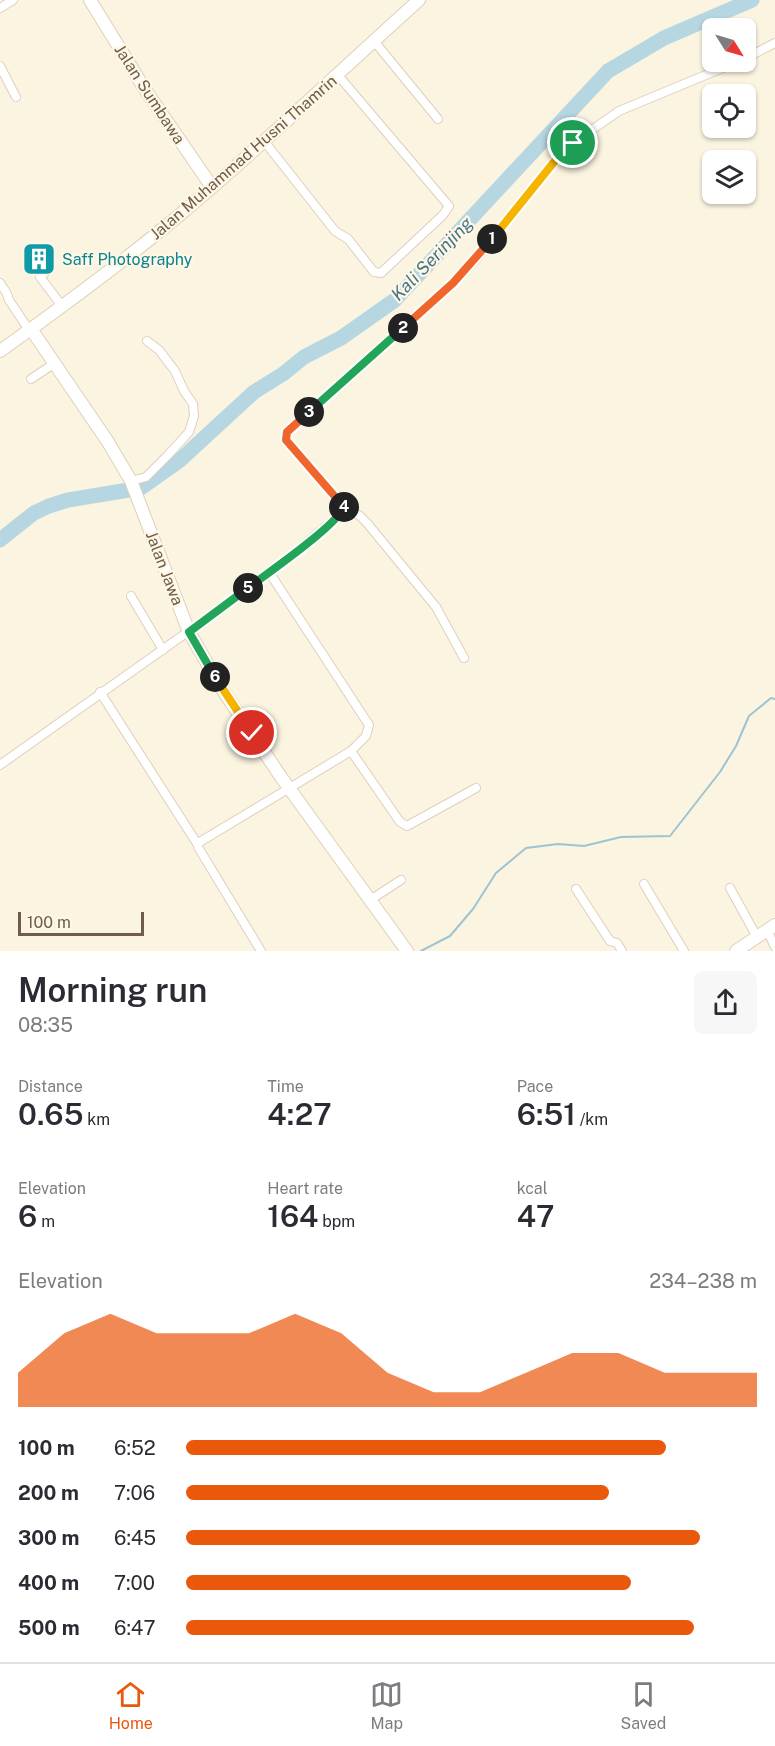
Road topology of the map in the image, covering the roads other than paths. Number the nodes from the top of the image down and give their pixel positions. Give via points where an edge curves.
1 (13, 0) edge
2 (90, 0) edge
3 (419, 0) edge
4 (0, 8) edge
5 (374, 41) junction
6 (775, 43) edge
7 (756, 52) edge
8 (0, 66) edge
9 (713, 72) edge
10 (337, 74) junction
11 (16, 97) dead end
12 (438, 119) dead end
13 (264, 141) junction
14 (212, 187) junction
15 (47, 271) dead end
16 (0, 283) edge
17 (62, 306) junction
18 (30, 329) junction
19 (147, 341) dead end
20 (0, 351) edge
21 (55, 363) junction
22 (31, 379) dead end
23 (132, 483) junction
24 (344, 507) junction
25 (269, 572) junction
26 (131, 596) dead end
27 (189, 632) junction
28 (163, 650) junction
29 (464, 658) dead end
30 (100, 693) junction
31 (351, 751) junction
32 (0, 765) edge
33 (288, 788) junction
34 (476, 788) dead end
35 (198, 845) junction
36 (401, 880) dead end
37 (644, 884) dead end
38 (730, 888) dead end
39 (576, 889) dead end
40 (370, 900) junction
41 (766, 931) edge
42 (775, 947) edge
43 (261, 951) edge
44 (407, 951) edge
45 (622, 951) edge
46 (684, 951) edge
47 (736, 951) edge

1 - 4 street
2 - 14 street, Jalan Sumbawa
3 - 5 street, Jalan Muhammad Husni Thamrin
5 - 10 street, Jalan Muhammad Husni Thamrin
5 - 12 street
6 - 7 street
8 - 11 street
9 - 24 street via 619,111 573,143 453,283 287,432 286,440
10 - 13 street, Jalan Muhammad Husni Thamrin
10 - 13 street via 448,206 396,260 381,273 374,272 348,239 335,231
13 - 14 street, Jalan Muhammad Husni Thamrin
14 - 17 street, Jalan Muhammad Husni Thamrin
15 - 17 street via 40,277
16 - 18 street
17 - 18 street, Jalan Muhammad Husni Thamrin
18 - 20 street, Jalan Muhammad Husni Thamrin
18 - 21 street, Jalan Jawa
19 - 23 street via 176,371 193,404 194,416 189,432 168,455 146,477
21 - 22 street
21 - 23 street, Jalan Jawa
23 - 27 street, Jalan Jawa
24 - 25 street via 325,528
24 - 29 street via 367,523 436,607
25 - 27 street
25 - 31 street via 367,721 366,736
26 - 28 street
27 - 28 street
27 - 33 street, Jalan Jawa
28 - 30 street
30 - 32 street
30 - 35 street
31 - 33 street
31 - 34 street via 400,822 407,825
33 - 35 street
33 - 40 street, Jalan Jawa
35 - 43 street
36 - 40 street
37 - 46 street
38 - 41 street
39 - 45 street via 610,941
40 - 44 street, Jalan Jawa
41 - 42 street
41 - 47 street

